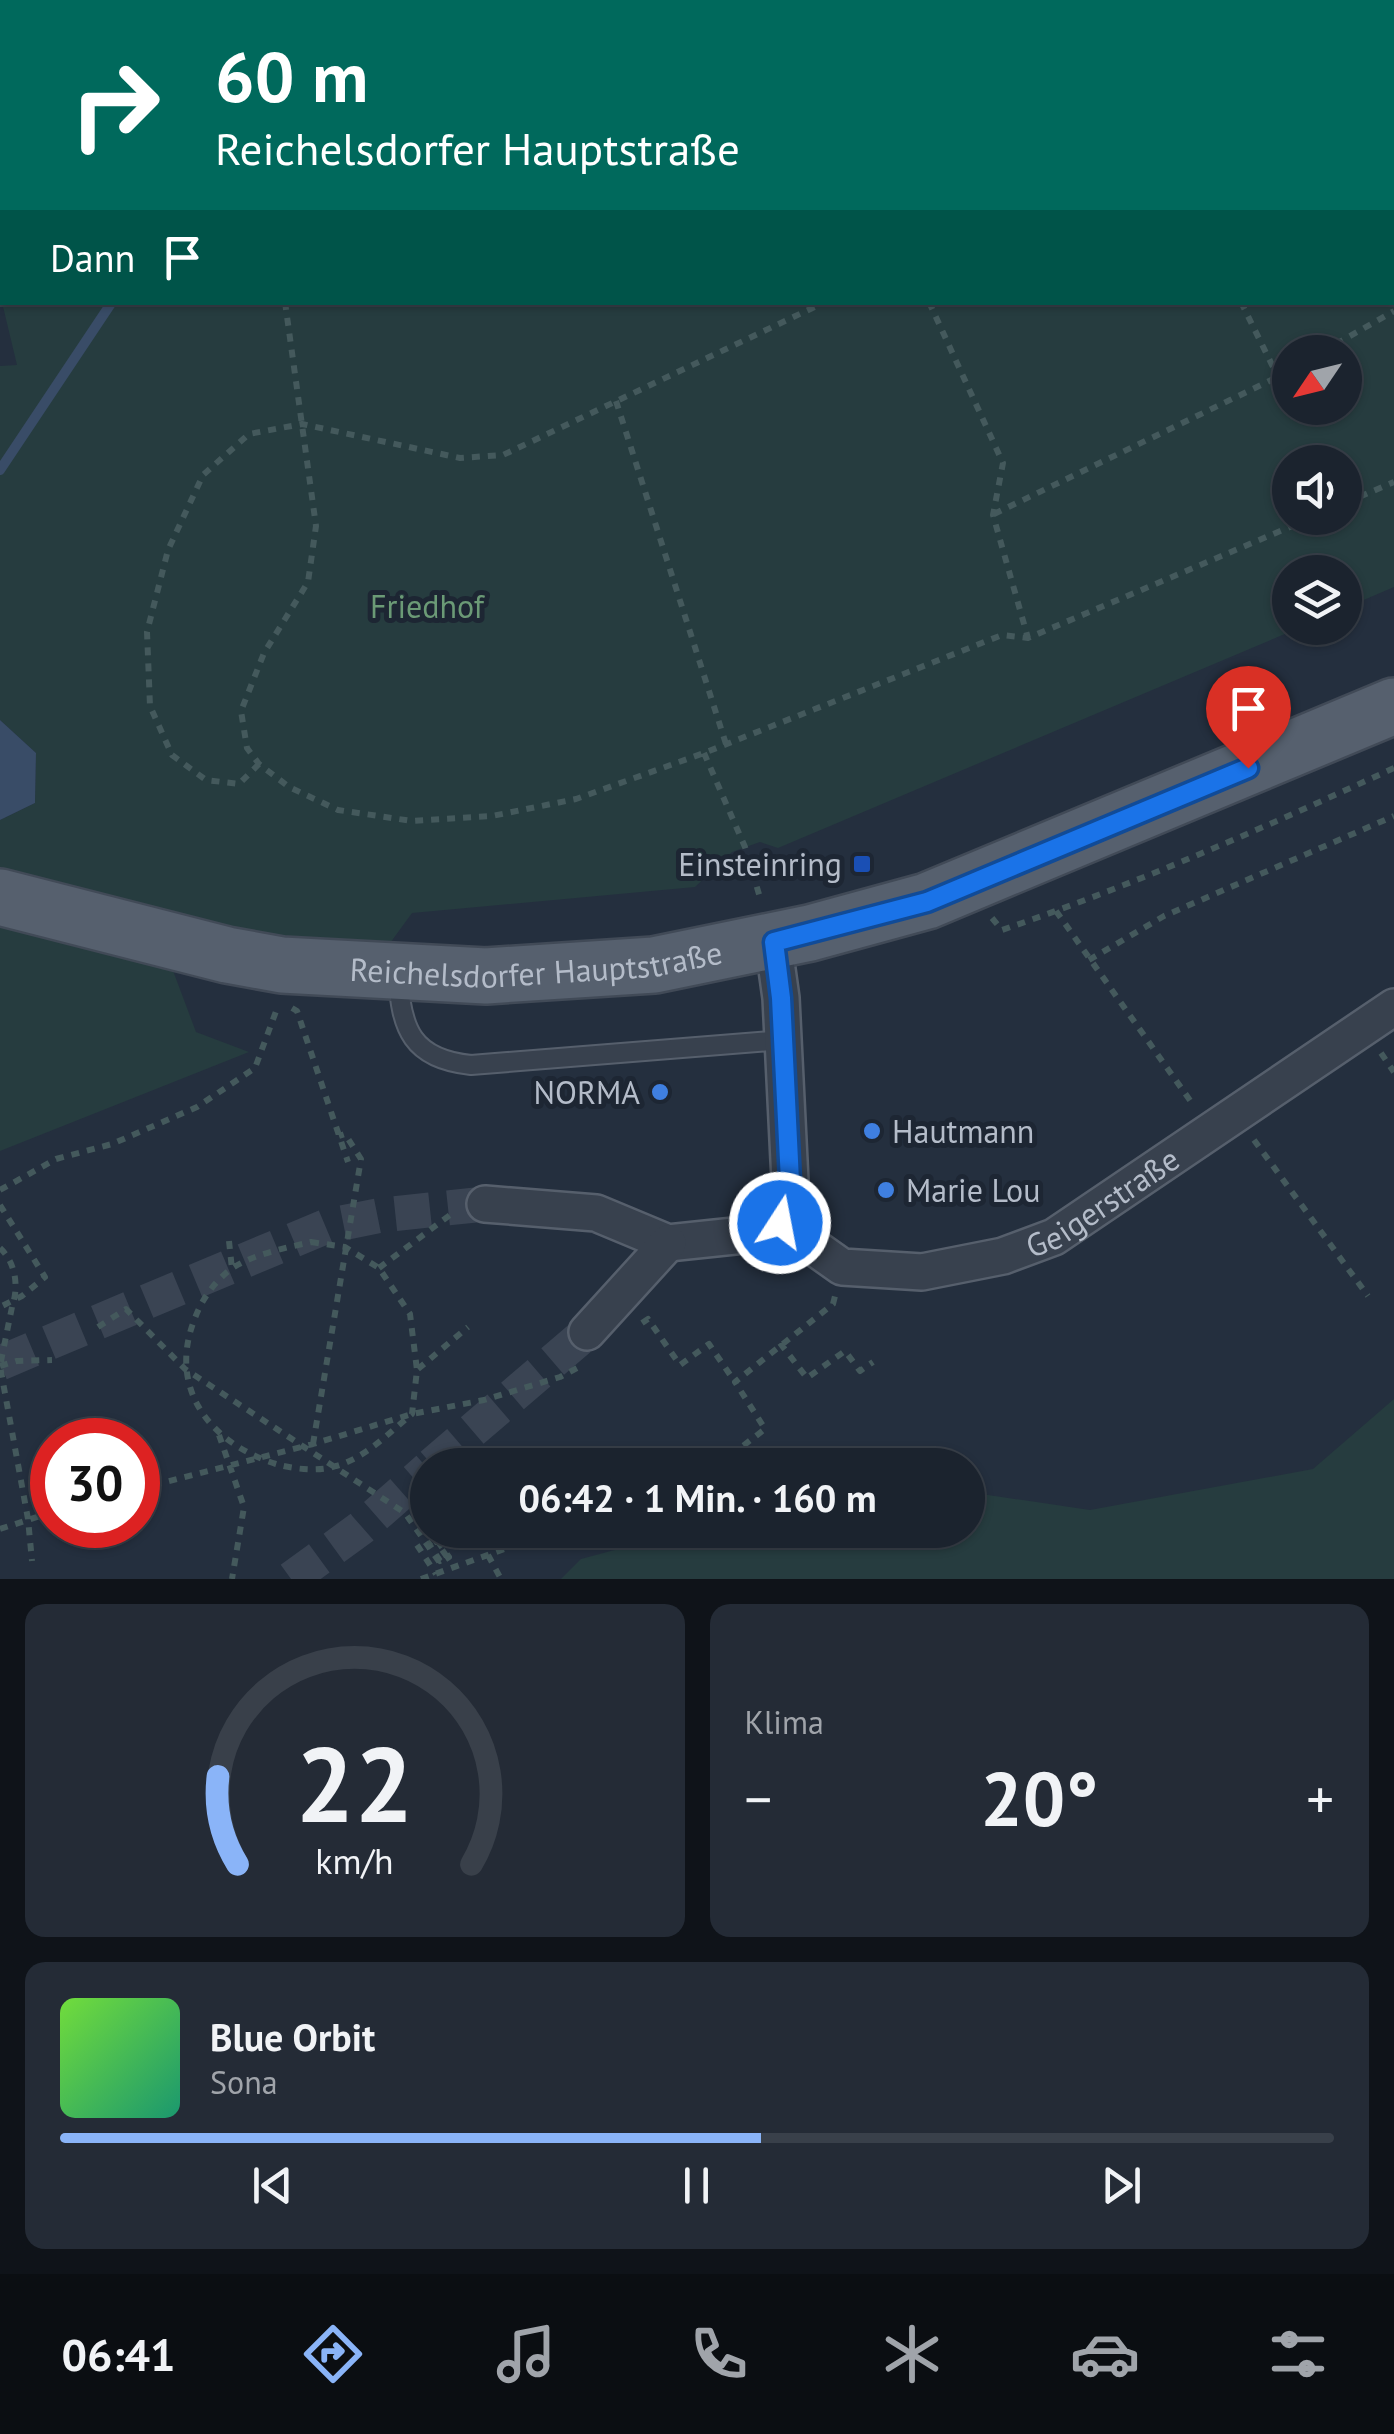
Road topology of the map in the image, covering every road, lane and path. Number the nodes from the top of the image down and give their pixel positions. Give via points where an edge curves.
1 (285, 305) edge
2 (819, 305) edge
3 (929, 305) edge
4 (1242, 305) edge
5 (1394, 310) edge
6 (1351, 335) edge
7 (1272, 366) edge
8 (1272, 381) edge
9 (616, 401) junction
10 (302, 424) junction
11 (1394, 482) edge
12 (1362, 496) edge
13 (993, 515) junction
14 (1272, 535) edge
15 (1028, 638) junction
16 (1394, 706) edge
17 (726, 744) junction
18 (704, 753) junction
19 (259, 764) junction
20 (1394, 768) edge
21 (1394, 816) edge
22 (964, 888) junction
23 (0, 897) edge
24 (1056, 911) junction
25 (774, 942) junction
26 (1090, 960) junction
27 (398, 973) junction
28 (1394, 1007) edge
29 (783, 1040) junction
30 (1224, 1123) junction
31 (339, 1136) junction
32 (348, 1162) dead end
33 (0, 1190) edge
34 (475, 1204) joint
35 (0, 1205) edge
36 (780, 1223) junction
37 (229, 1241) dead end
38 (668, 1243) junction
39 (345, 1247) junction
40 (0, 1248) edge
41 (842, 1267) junction
42 (232, 1268) junction
43 (379, 1268) junction
44 (1368, 1296) dead end
45 (0, 1308) edge
46 (98, 1327) dead end
47 (468, 1327) dead end
48 (637, 1327) dead end
49 (780, 1343) junction
50 (584, 1349) joint
51 (52, 1360) dead end
52 (873, 1362) dead end
53 (0, 1366) edge
54 (185, 1370) junction
55 (417, 1370) junction
56 (735, 1382) junction
57 (412, 1414) junction
58 (218, 1433) junction
59 (309, 1445) junction
60 (740, 1448) edge
61 (256, 1458) junction
62 (230, 1464) junction
63 (336, 1467) junction
64 (160, 1483) edge
65 (28, 1519) junction
66 (410, 1520) edge
67 (0, 1528) edge
68 (419, 1548) edge
69 (430, 1548) edge
70 (442, 1548) edge
71 (509, 1548) edge
72 (488, 1556) junction
73 (32, 1561) dead end
74 (436, 1574) junction
75 (232, 1579) edge
76 (421, 1579) edge
77 (501, 1579) edge

1 - 10 path
2 - 9 path
3 - 13 path via 1003,463
4 - 7 path
5 - 6 path
8 - 13 path
9 - 10 path via 504,455 460,458
9 - 17 path
10 - 19 path via 316,526 308,582 264,653 241,712 247,748
10 - 19 path via 249,434 204,475 168,550 147,632 150,706 172,755 206,780 239,784
11 - 12 path
13 - 15 path
14 - 15 path
15 - 17 path via 1002,635
16 - 22 main road, Reichelsdorfer Hauptstraße
17 - 18 path
18 - 19 path via 576,799 492,816 412,821 338,810
18 - 25 path via 745,847
20 - 24 path
21 - 26 path via 1164,916
22 - 24 path via 1002,930
22 - 25 main road, Reichelsdorfer Hauptstraße
23 - 27 main road, Reichelsdorfer Hauptstraße via 226,956
24 - 26 path
25 - 27 main road, Reichelsdorfer Hauptstraße via 616,969
25 - 29 street
26 - 30 path
27 - 29 lane via 400,1014 413,1039 452,1063
28 - 30 street, Geigerstraße
29 - 36 street via 790,1181
30 - 41 street, Geigerstraße via 1054,1237 1003,1256 922,1272
30 - 44 path
31 - 32 path
31 - 33 path via 297,1012 279,1000 255,1068 241,1078 197,1107 112,1144 56,1158
31 - 39 path via 345,1134 360,1159
34 - 38 street via 596,1213
34 - 43 path
35 - 45 path via 46,1277
36 - 38 street
36 - 41 street
37 - 42 path
38 - 50 street
39 - 42 path via 311,1242
39 - 43 path
39 - 59 path
40 - 53 path, bridge via 16,1291
41 - 49 path via 833,1304
42 - 54 path via 202,1300 188,1334
43 - 55 path via 410,1314
46 - 54 path via 126,1309
47 - 55 path
48 - 56 path via 648,1319 680,1365 709,1344
49 - 52 path via 807,1378 845,1351 860,1371
49 - 56 path
50 - 57 path via 560,1377
51 - 53 path
53 - 65 path
54 - 58 path via 190,1393
54 - 59 path
55 - 57 path
56 - 60 path via 765,1429
57 - 59 path
57 - 63 path
58 - 61 path
58 - 62 path
59 - 61 path
59 - 63 path
61 - 62 path
61 - 63 path via 292,1469
62 - 64 path
62 - 75 path via 244,1507
63 - 66 path
65 - 67 path
65 - 73 path
68 - 74 path
69 - 70 path via 440,1563 449,1557
71 - 72 path
72 - 74 path
72 - 77 path
74 - 76 path

